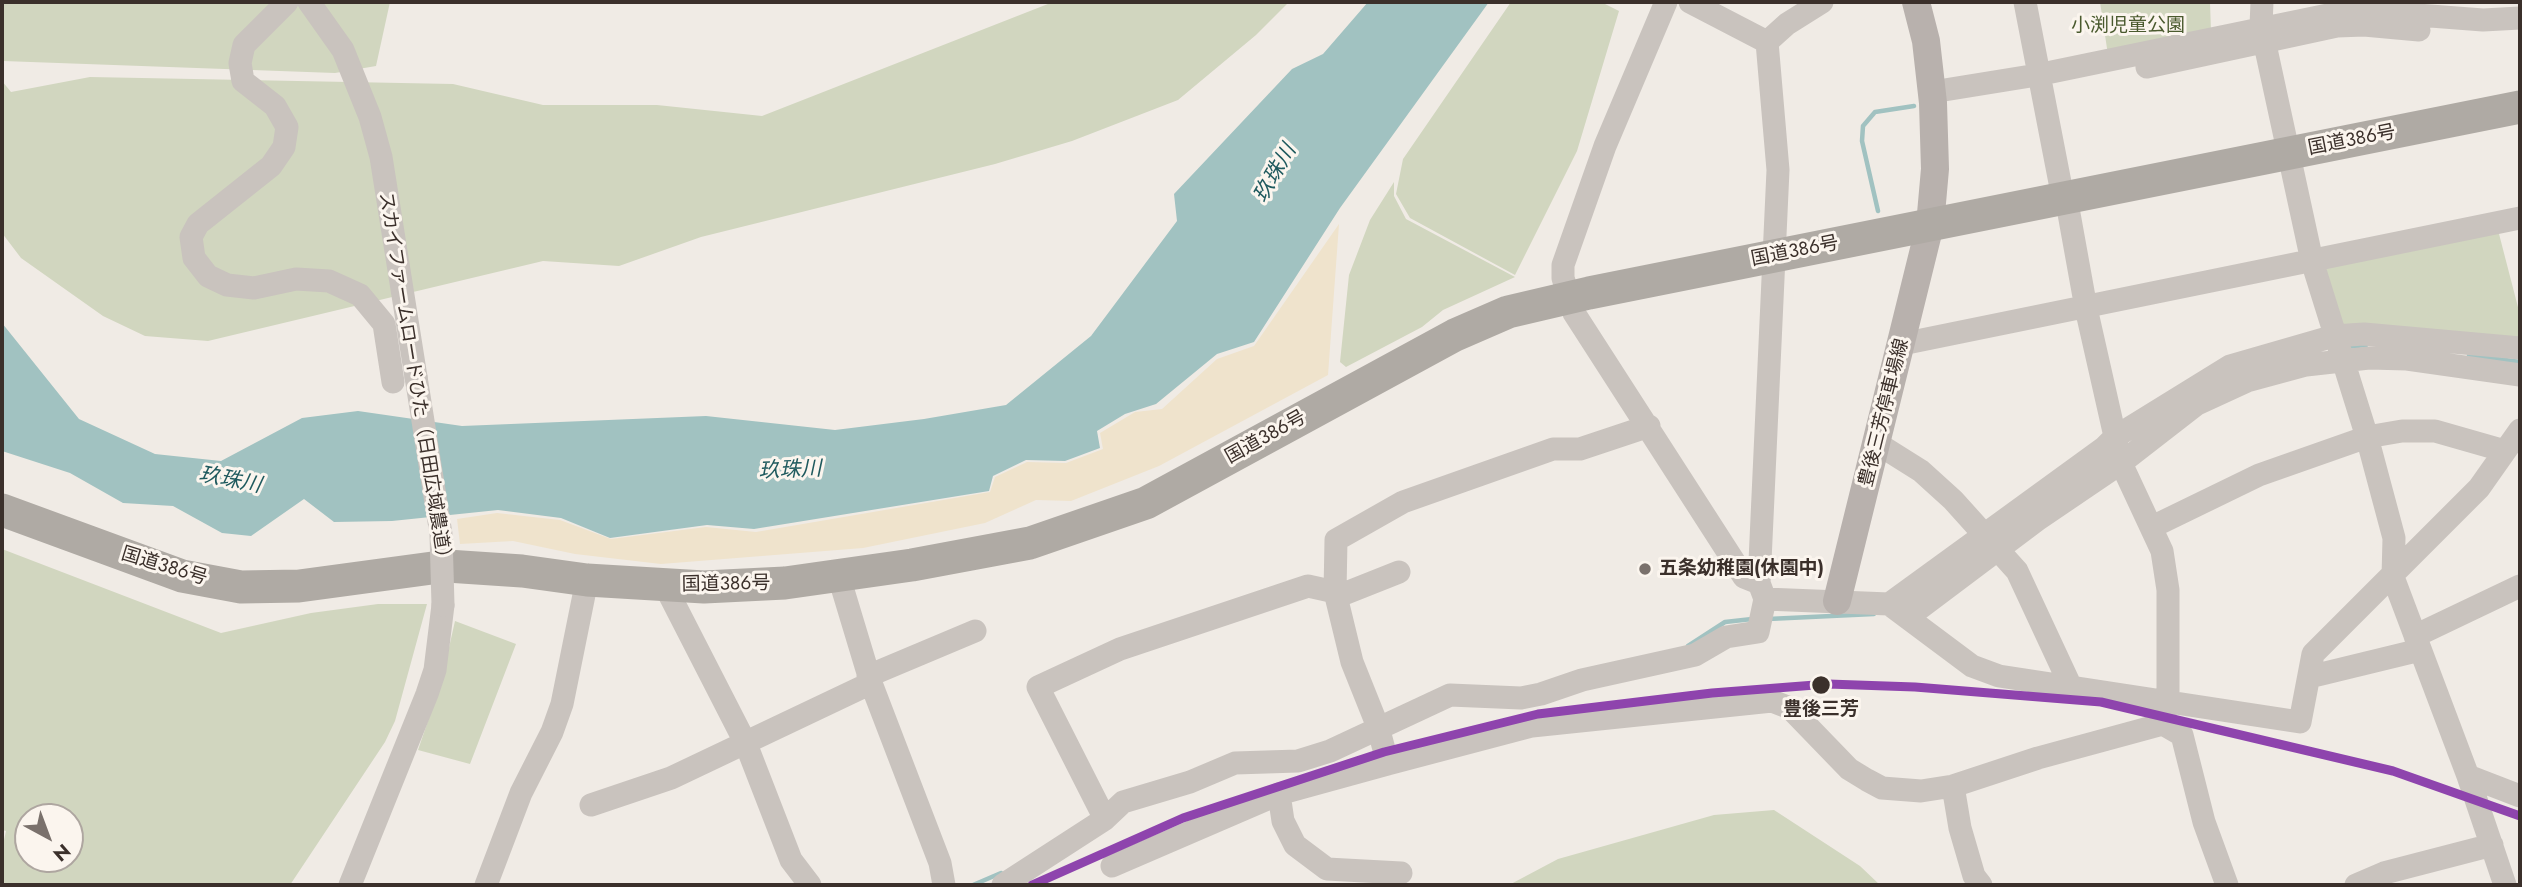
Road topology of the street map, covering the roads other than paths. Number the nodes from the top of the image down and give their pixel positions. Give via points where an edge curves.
1 (287, 2) edge
2 (309, 2) edge
3 (1666, 2) edge
4 (1690, 2) edge
5 (1822, 2) edge
6 (1916, 2) edge
7 (2025, 2) edge
8 (2262, 2) edge
9 (2448, 17) edge
10 (2520, 18) edge
11 (2520, 32) edge
12 (2263, 35) junction
13 (1767, 42) junction
14 (2039, 82) junction
15 (1933, 101) junction
16 (2520, 107) edge
17 (2288, 154) junction
18 (2064, 198) junction
19 (2520, 218) edge
20 (1930, 225) junction
21 (1774, 255) junction
22 (2312, 261) junction
23 (1568, 297) junction
24 (2086, 308) junction
25 (2334, 336) junction
26 (1902, 344) junction
27 (2520, 348) edge
28 (2342, 360) junction
29 (2520, 375) edge
30 (405, 379) junction
31 (1649, 426) junction
32 (2520, 430) edge
33 (2115, 437) junction
34 (2367, 437) junction
35 (1878, 444) junction
36 (2505, 451) junction
37 (2121, 463) junction
38 (2, 510) edge
39 (2152, 527) junction
40 (1991, 544) junction
41 (1399, 572) dead end
42 (839, 577) junction
43 (2393, 577) junction
44 (587, 580) junction
45 (665, 586) junction
46 (2520, 586) edge
47 (1762, 591) junction
48 (1335, 594) junction
49 (1838, 601) junction
50 (1898, 611) junction
51 (975, 631) dead end
52 (2418, 643) junction
53 (2309, 677) junction
54 (870, 679) junction
55 (2071, 687) junction
56 (2165, 713) junction
57 (1376, 721) junction
58 (746, 744) junction
59 (1388, 764) junction
60 (2468, 776) junction
61 (1953, 786) junction
62 (1279, 794) junction
63 (2520, 796) edge
64 (592, 804) dead end
65 (1102, 812) junction
66 (2492, 845) junction
67 (1112, 866) dead end
68 (1401, 873) dead end
69 (350, 885) edge
70 (486, 885) edge
71 (810, 885) edge
72 (944, 885) edge
73 (1003, 885) edge
74 (1981, 885) edge
75 (2227, 885) edge
76 (2356, 885) edge
77 (2505, 885) edge

1 - 30 street via 244,46 240,63 243,81 275,106 287,127 285,147 271,166 198,224 191,237 194,258 208,276 227,285 254,288 296,279 319,280 360,295 384,324
2 - 30 street, スカイファームロードひた（日田広域農道） via 343,50 381,156
3 - 23 street via 1605,146 1563,265
4 - 13 street
5 - 13 street
6 - 15 main road, 豊後三芳停車場線
7 - 14 street
8 - 12 street
9 - 10 street
9 - 11 street
9 - 12 street via 2352,10
12 - 14 street
12 - 17 street
13 - 21 street via 1778,170
14 - 15 street
14 - 18 street
15 - 20 main road, 豊後三芳停車場線 via 1936,169
16 - 17 highway, 国道386号
17 - 18 highway, 国道386号
17 - 22 street
18 - 20 highway, 国道386号
18 - 24 street
19 - 22 street
20 - 21 highway, 国道386号
20 - 26 main road, 豊後三芳停車場線
21 - 23 highway, 国道386号
21 - 47 street
22 - 24 street
22 - 25 street
23 - 31 street
23 - 42 highway, 国道386号 via 1508,313 1455,335 1185,483 1106,519 1030,543
24 - 26 street
24 - 33 street
25 - 27 street via 2364,334
25 - 28 street
25 - 33 street via 2230,366
26 - 35 main road, 豊後三芳停車場線
28 - 29 street via 2407,359
28 - 34 street
28 - 37 street via 2247,381 2197,404
30 - 69 street, スカイファームロードひた（日田広域農道）, bridge via 441,534 443,605 428,694
31 - 47 street via 1744,577
31 - 48 street via 1580,449 1553,449 1403,502 1336,540
32 - 36 street
33 - 37 street
33 - 40 street
34 - 36 street via 2435,432
34 - 39 street via 2259,475
34 - 43 street via 2394,538
35 - 40 street via 1921,471 1954,500
35 - 49 main road, 豊後三芳停車場線
36 - 43 street via 2479,488
37 - 39 street
37 - 40 street via 2037,520
38 - 44 highway, 国道386号 via 182,576 241,587 320,584 447,566
39 - 56 street via 2162,551 2168,590
40 - 50 street
40 - 55 street via 2017,571
41 - 48 street
42 - 45 highway, 国道386号 via 735,586
42 - 54 street
43 - 52 street
43 - 53 street via 2313,654
44 - 45 highway, 国道386号
44 - 70 street via 562,704
45 - 58 street
46 - 52 street
47 - 49 street
47 - 57 street via 1758,632 1726,638 1695,655 1521,698 1450,695
48 - 57 street via 1352,662
48 - 65 street via 1308,586 1120,649 1038,687
49 - 50 street
50 - 55 street via 1972,667
51 - 54 street
52 - 53 street
52 - 60 street
53 - 56 street via 2300,722
54 - 58 street
54 - 72 street via 940,863
55 - 56 street
56 - 61 street
56 - 75 street via 2182,735 2204,822
57 - 59 street
57 - 65 street via 1330,751 1298,761 1235,763
58 - 64 street via 670,778
58 - 71 street via 791,860
59 - 61 street via 1532,726 1772,701 1790,708 1849,769 1882,788 1921,791
59 - 62 street
60 - 63 street
60 - 66 street
61 - 74 street via 1962,836
62 - 67 street
62 - 68 street via 1283,821 1296,845 1326,869
65 - 73 street
66 - 76 street via 2384,873
66 - 77 street

